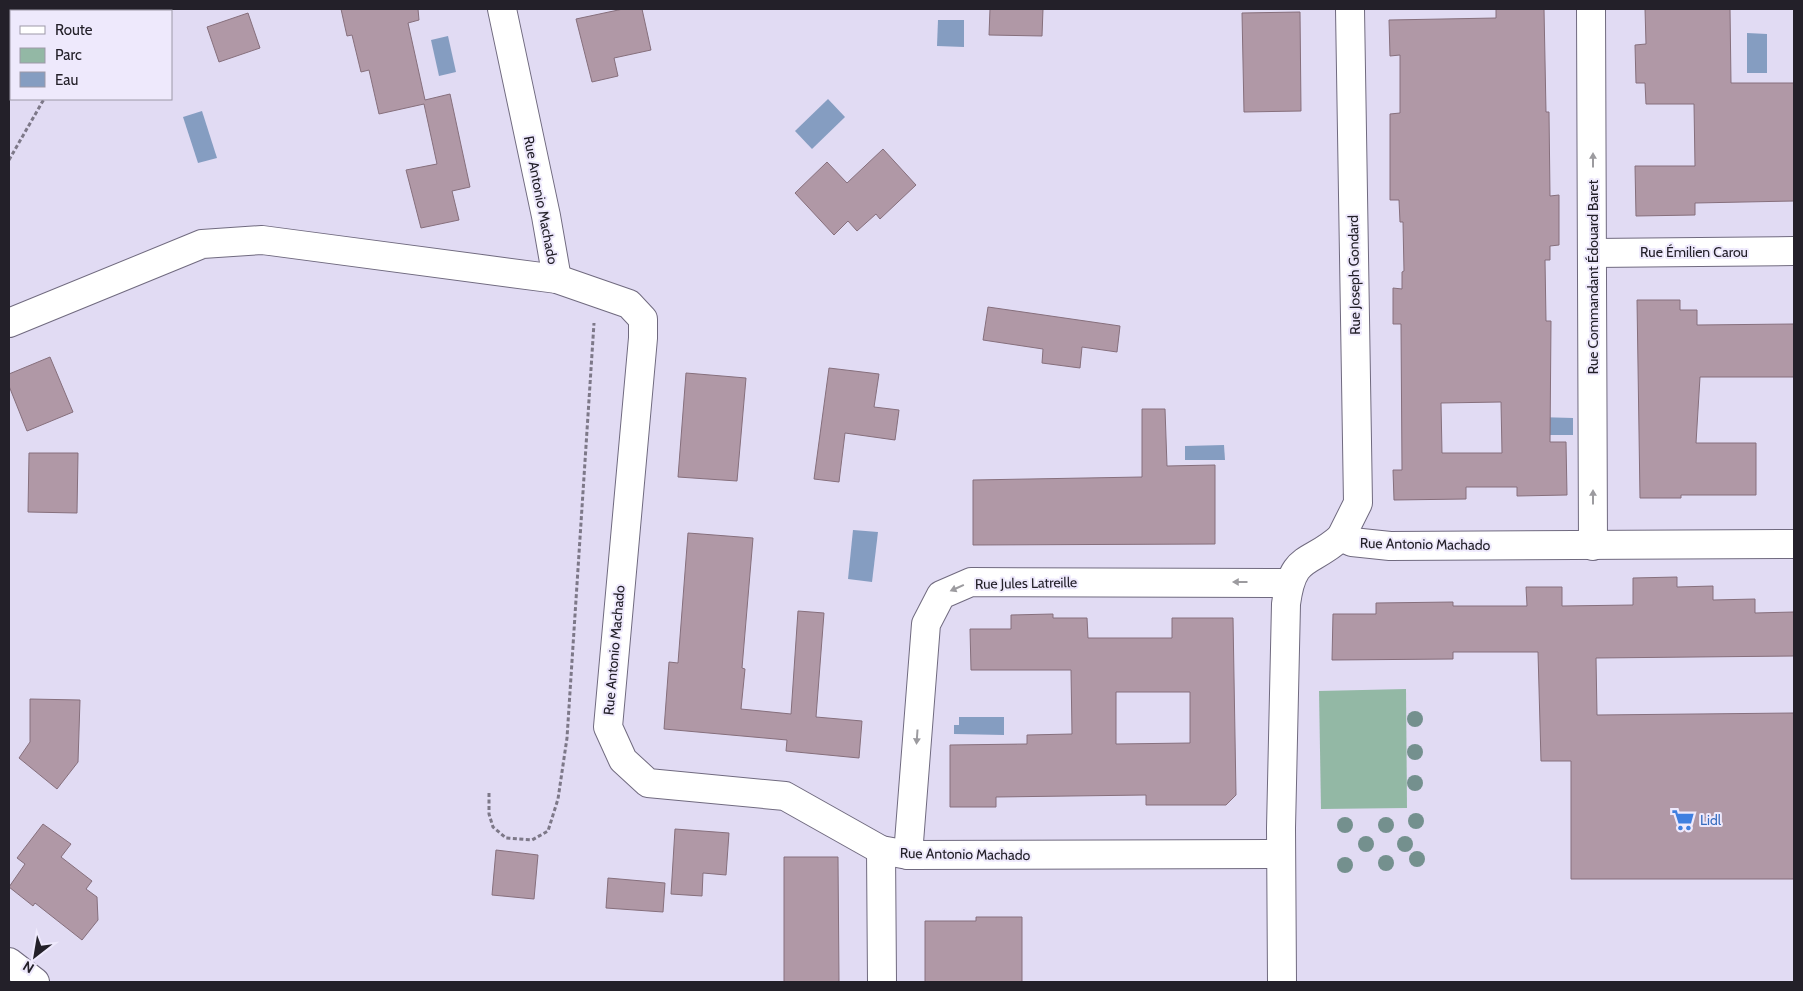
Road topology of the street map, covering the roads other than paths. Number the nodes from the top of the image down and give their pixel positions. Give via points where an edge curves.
1 (502, 9) edge
2 (1350, 9) edge
3 (1592, 9) edge
4 (1794, 251) edge
5 (1593, 253) junction
6 (557, 279) junction
7 (9, 323) edge
8 (1341, 537) junction
9 (1794, 544) edge
10 (1593, 546) junction
11 (1289, 583) junction
12 (881, 850) junction
13 (1281, 854) junction
14 (908, 856) junction
15 (9, 962) edge
16 (35, 982) edge
17 (882, 982) edge
18 (1282, 982) edge

1 - 6 street, Rue Antonio Machado
2 - 8 street, Rue Joseph Gondard via 1358,503
5 -> 3 street, Rue Commandant Édouard Baret
4 - 5 street, Rue Émilien Carou
10 -> 5 street, Rue Commandant Édouard Baret
6 - 7 street via 262,240 202,244
6 - 12 street, Rue Antonio Machado via 630,304 642,319 643,338 608,727 622,760 648,783 785,796
8 - 10 street, Rue Antonio Machado via 1352,542 1390,546
8 - 11 street, Rue Antonio Machado via 1302,561
9 - 10 street, Rue Antonio Machado
11 - 13 street, Rue Antonio Machado
11 -> 14 street, Rue Jules Latreille via 972,582 941,595 926,624
12 - 14 street, Rue Antonio Machado
12 - 17 street
13 - 14 street, Rue Antonio Machado
13 - 18 street, Rue Antonio Machado
15 - 16 street

